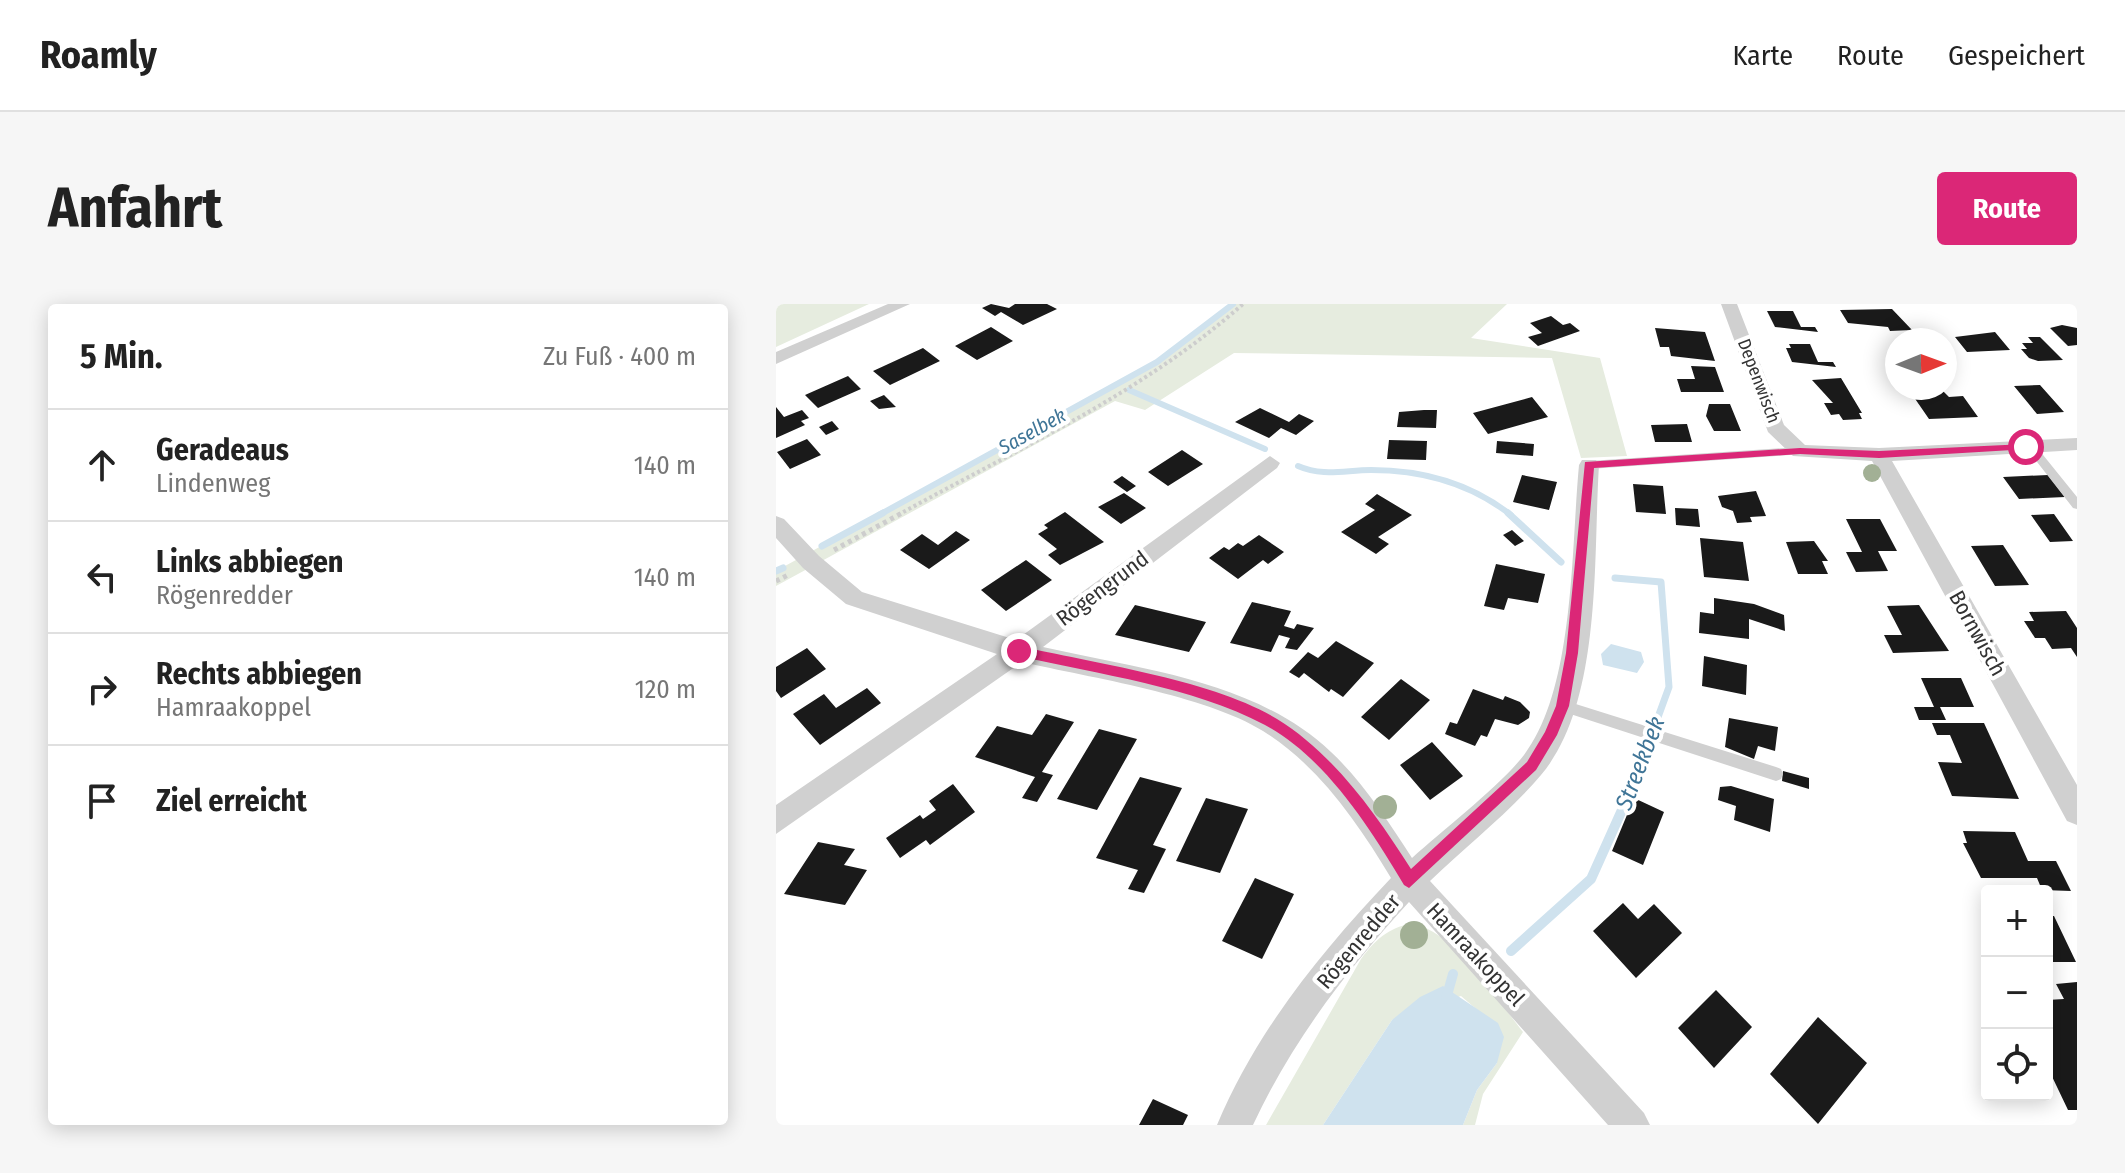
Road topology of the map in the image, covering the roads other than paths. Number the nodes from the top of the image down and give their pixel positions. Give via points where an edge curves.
1 (902, 304) edge
2 (1729, 304) edge
3 (776, 359) edge
4 (2077, 444) edge
5 (2031, 447) junction
6 (1800, 451) junction
7 (1879, 455) junction
8 (1270, 463) dead end
9 (1589, 465) joint
10 (2077, 505) edge
11 (776, 524) edge
12 (1019, 651) junction
13 (1563, 706) junction
14 (1776, 774) dead end
15 (2077, 812) edge
16 (776, 821) edge
17 (1409, 880) junction
18 (1235, 1125) edge
19 (1632, 1125) edge

1 - 3 street
2 - 6 street, Depenwisch via 1775,428
4 - 5 street
5 - 7 street
5 - 10 lane
6 - 7 street
6 - 9 lane
7 - 15 street, Bornwisch
8 - 12 street, Rögengrund
9 - 13 street, Rögenredder
11 - 12 street, Hamraakoppel via 854,598
12 - 16 street, Rögengrund
12 - 17 street, Hamraakoppel via 1217,698 1272,723 1321,760
13 - 14 lane
13 - 17 street, Rögenredder via 1532,766
17 - 18 street, Rögenredder via 1341,954 1267,1058
17 - 19 street, Hamraakoppel

